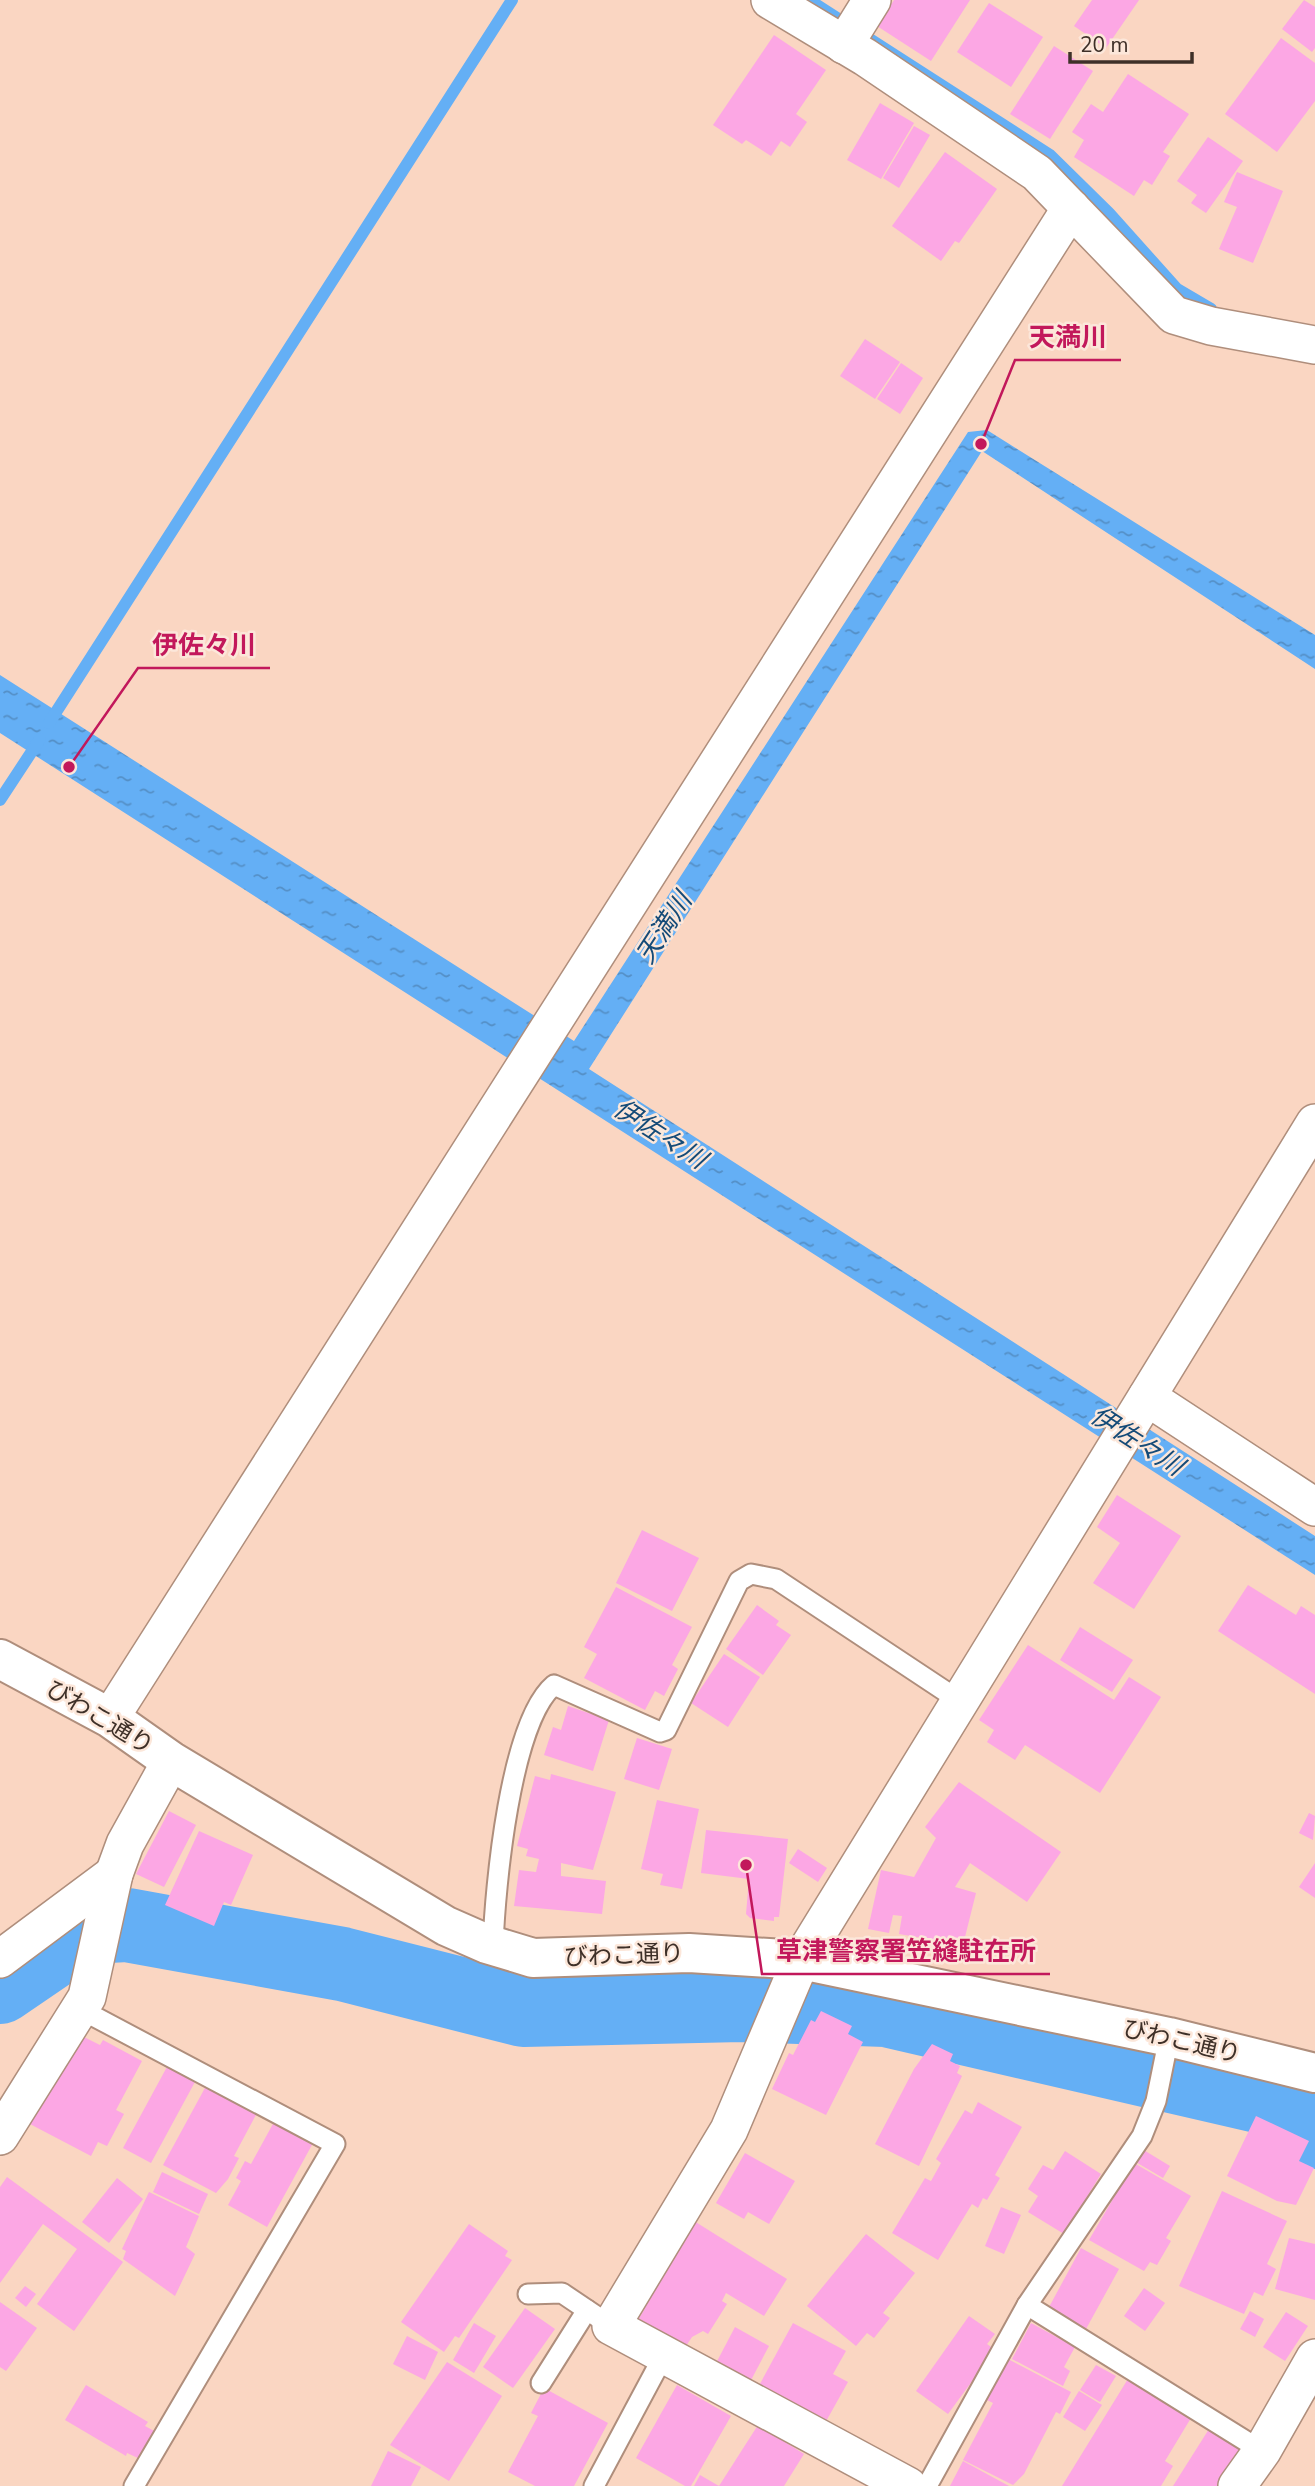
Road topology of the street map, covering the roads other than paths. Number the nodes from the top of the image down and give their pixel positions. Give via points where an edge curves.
1 (770, 0) edge
2 (872, 0) edge
3 (844, 45) junction
4 (1072, 208) junction
5 (1315, 345) edge
6 (1315, 1123) edge
7 (1145, 1400) junction
8 (1315, 1507) edge
9 (0, 1659) edge
10 (960, 1701) junction
11 (110, 1718) junction
12 (171, 1761) junction
13 (114, 1874) junction
14 (493, 1946) junction
15 (0, 1959) edge
16 (801, 1960) junction
17 (80, 2009) junction
18 (1169, 2037) junction
19 (1315, 2073) edge
20 (0, 2136) edge
21 (528, 2294) dead end
22 (1027, 2305) junction
23 (599, 2318) junction
24 (664, 2355) junction
25 (1315, 2358) edge
26 (541, 2383) dead end
27 (1262, 2451) junction
28 (134, 2486) edge
29 (594, 2486) edge
30 (908, 2486) edge
31 (927, 2486) edge
32 (1237, 2486) edge

1 - 3 street
2 - 3 street
3 - 4 street via 1037,173
4 - 5 street via 1174,315
4 - 11 street
6 - 7 street
7 - 8 street
7 - 10 street
9 - 11 street, びわこ通り
10 - 14 lane via 776,1579 751,1574 739,1581 666,1730 660,1732 554,1685 542,1695 529,1723 505,1817
10 - 16 street
11 - 12 street, びわこ通り
12 - 13 street via 125,1844
12 - 14 street, びわこ通り via 446,1926
13 - 15 street
13 - 17 street via 87,1997
14 - 16 street, びわこ通り via 533,1958 689,1953
16 - 18 street, びわこ通り
16 - 23 street via 729,2130
17 - 20 street
17 - 28 lane via 335,2144
18 - 19 street, びわこ通り
18 - 22 lane via 1156,2101 1142,2136
21 - 23 lane via 562,2293
22 - 27 lane
22 - 31 lane
23 - 24 street
23 - 26 lane
24 - 29 lane
24 - 30 street
25 - 27 street
27 - 32 street

